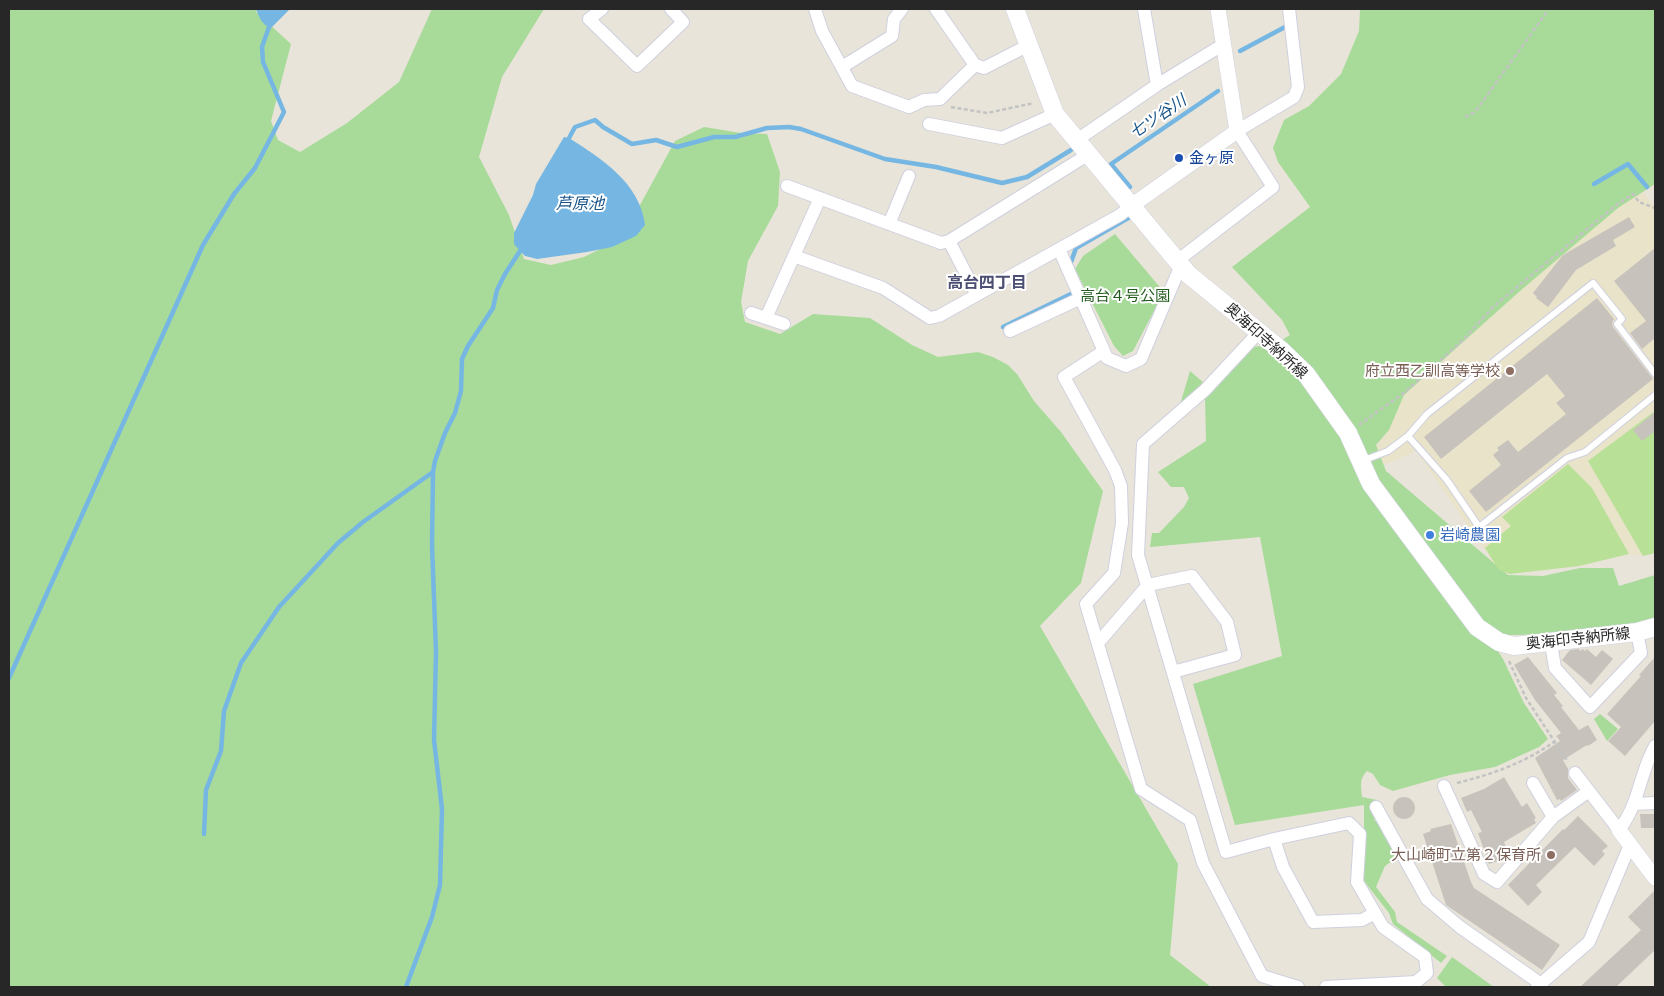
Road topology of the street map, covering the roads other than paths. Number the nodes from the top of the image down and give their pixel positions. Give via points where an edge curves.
1 (602, 9) edge
2 (671, 9) edge
3 (815, 9) edge
4 (902, 9) edge
5 (936, 9) edge
6 (1015, 9) edge
7 (1144, 9) edge
8 (1218, 9) edge
9 (1289, 9) edge
10 (1224, 44) junction
11 (1029, 45) junction
12 (975, 65) junction
13 (842, 67) junction
14 (1157, 85) junction
15 (1053, 107) junction
16 (929, 124) dead end
17 (1237, 131) junction
18 (1077, 140) junction
19 (1089, 154) junction
20 (909, 176) dead end
21 (787, 186) dead end
22 (820, 198) junction
23 (1131, 206) junction
24 (889, 224) junction
25 (949, 241) junction
26 (1059, 249) junction
27 (794, 256) junction
28 (1179, 263) junction
29 (977, 295) junction
30 (1080, 298) junction
31 (750, 313) dead end
32 (766, 318) junction
33 (784, 324) dead end
34 (1010, 331) dead end
35 (1259, 332) junction
36 (1104, 351) junction
37 (1655, 374) edge
38 (1655, 395) edge
39 (1408, 436) junction
40 (1361, 461) junction
41 (1148, 585) junction
42 (1655, 627) edge
43 (1637, 632) junction
44 (1098, 643) junction
45 (1552, 643) junction
46 (1173, 672) junction
47 (1655, 746) edge
48 (1575, 772) road end
49 (1533, 783) dead end
50 (1444, 786) road end
51 (1589, 791) junction
52 (1635, 804) junction
53 (1655, 804) edge
54 (1376, 807) dead end
55 (1553, 817) junction
56 (1619, 830) junction
57 (1274, 839) junction
58 (1630, 845) junction
59 (1655, 878) edge
60 (1375, 913) junction
61 (1539, 986) edge
62 (1298, 987) edge
63 (1326, 987) edge

1 - 2 street via 589,20 636,66 683,22
3 - 13 street via 822,31
4 - 13 street via 894,19 892,36
5 - 12 street
6 - 11 main road, 奥海印寺納所線
7 - 14 street
8 - 10 street
9 - 17 street via 1298,87 1294,97
10 - 14 street
10 - 17 street
11 - 12 street via 984,68
11 - 15 main road, 奥海印寺納所線
12 - 13 street via 940,99 924,100 909,107 852,86
14 - 18 street
15 - 16 street via 1002,138
15 - 18 main road, 奥海印寺納所線
17 - 23 street
17 - 28 street via 1273,187
18 - 19 main road, 奥海印寺納所線
19 - 23 main road, 奥海印寺納所線
19 - 25 street
20 - 24 street
21 - 22 street
22 - 24 street
22 - 27 street
23 - 26 street
23 - 28 main road, 奥海印寺納所線
24 - 25 street via 941,243
25 - 29 street
26 - 29 street
26 - 30 street
27 - 29 street via 883,288 930,318
27 - 32 street
28 - 35 main road, 奥海印寺納所線
28 - 36 street via 1141,359 1126,366 1107,358
30 - 34 street
30 - 36 street
31 - 32 street
32 - 33 street
35 - 40 main road, 奥海印寺納所線 via 1306,374 1348,433
35 - 41 street via 1205,390 1143,444 1138,555
36 - 44 street via 1064,377 1121,486 1122,523 1114,573 1086,604
37 - 39 lane via 1617,324 1622,319 1593,283 1427,414
38 - 39 lane via 1585,452 1567,458 1479,527 1447,480
39 - 40 lane via 1388,450
40 - 45 main road, 奥海印寺納所線 via 1371,484 1477,628 1499,642 1514,646
41 - 44 street
41 - 46 street
41 - 46 street via 1192,576 1227,622 1236,655
42 - 43 main road, 奥海印寺納所線
43 - 45 main road, 奥海印寺納所線
43 - 45 street via 1641,653 1590,707 1555,668
44 - 62 street via 1140,789 1190,820 1203,863 1262,976
46 - 57 street via 1226,852
47 - 52 street via 1646,761
48 - 51 street
49 - 55 street
50 - 55 street via 1484,874 1498,882
51 - 55 street
51 - 56 street
52 - 53 street
52 - 56 street
54 - 61 street via 1426,899
56 - 58 street
57 - 60 street via 1283,867 1314,922 1362,920
57 - 60 street via 1349,823 1360,834 1357,882
58 - 59 street
58 - 61 street via 1589,942
60 - 63 street via 1384,927 1425,956 1427,974 1416,982

